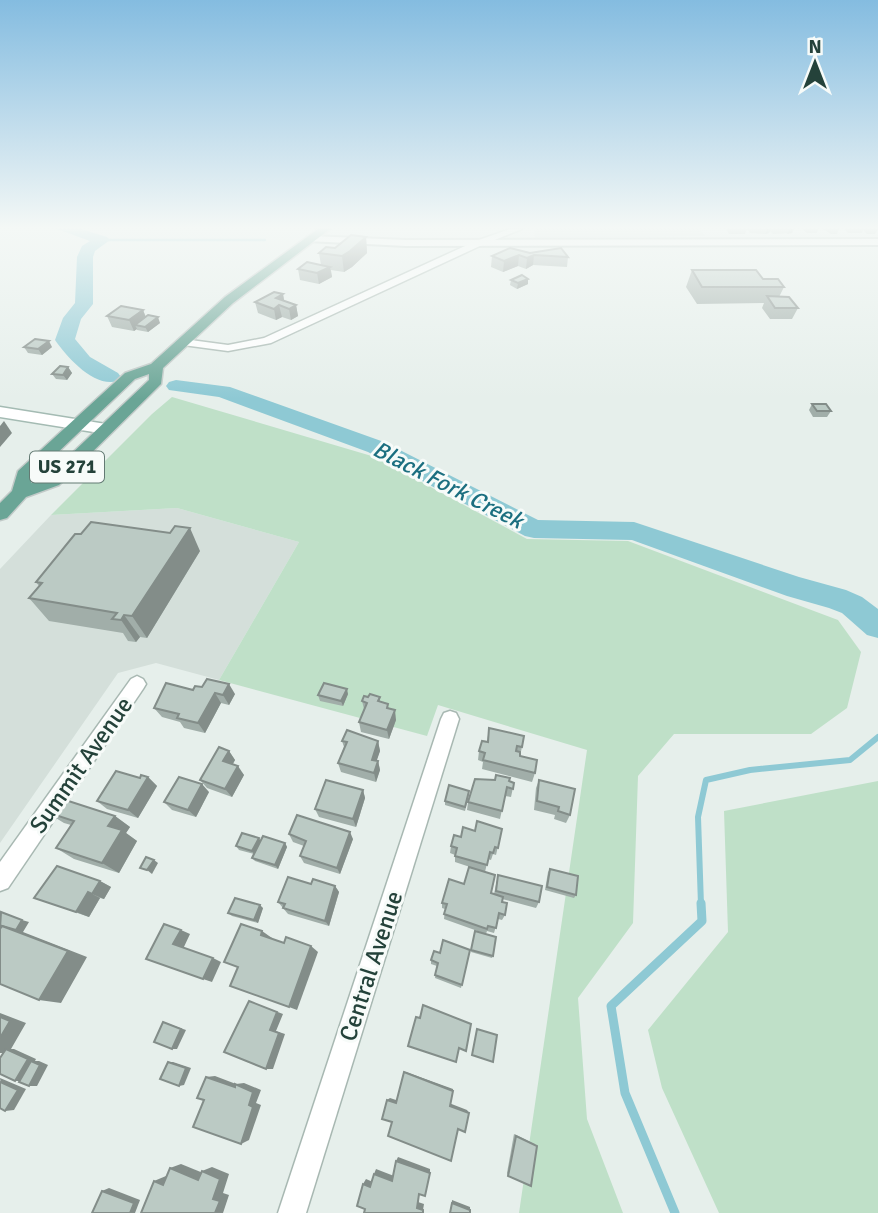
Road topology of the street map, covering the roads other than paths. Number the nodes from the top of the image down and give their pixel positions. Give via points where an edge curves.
1 (248, 286) edge
2 (387, 286) edge
3 (183, 342) junction
4 (156, 367) junction
5 (0, 412) edge
6 (79, 424) junction
7 (106, 429) junction
8 (20, 493) junction
9 (0, 514) edge
10 (137, 684) dead end
11 (450, 719) dead end
12 (0, 880) edge
13 (292, 1213) edge

1 - 3 main road, US 271
2 - 3 street via 267,341 228,348
3 - 4 main road, US 271
4 - 6 main road, US 271 via 130,376
4 - 7 main road, US 271 via 156,381
5 - 6 main road
6 - 7 main road
6 - 8 main road, US 271 via 24,475
7 - 8 main road, US 271 via 53,481
8 - 9 main road, US 271
10 - 12 street, Summit Avenue
11 - 13 street, Central Avenue

